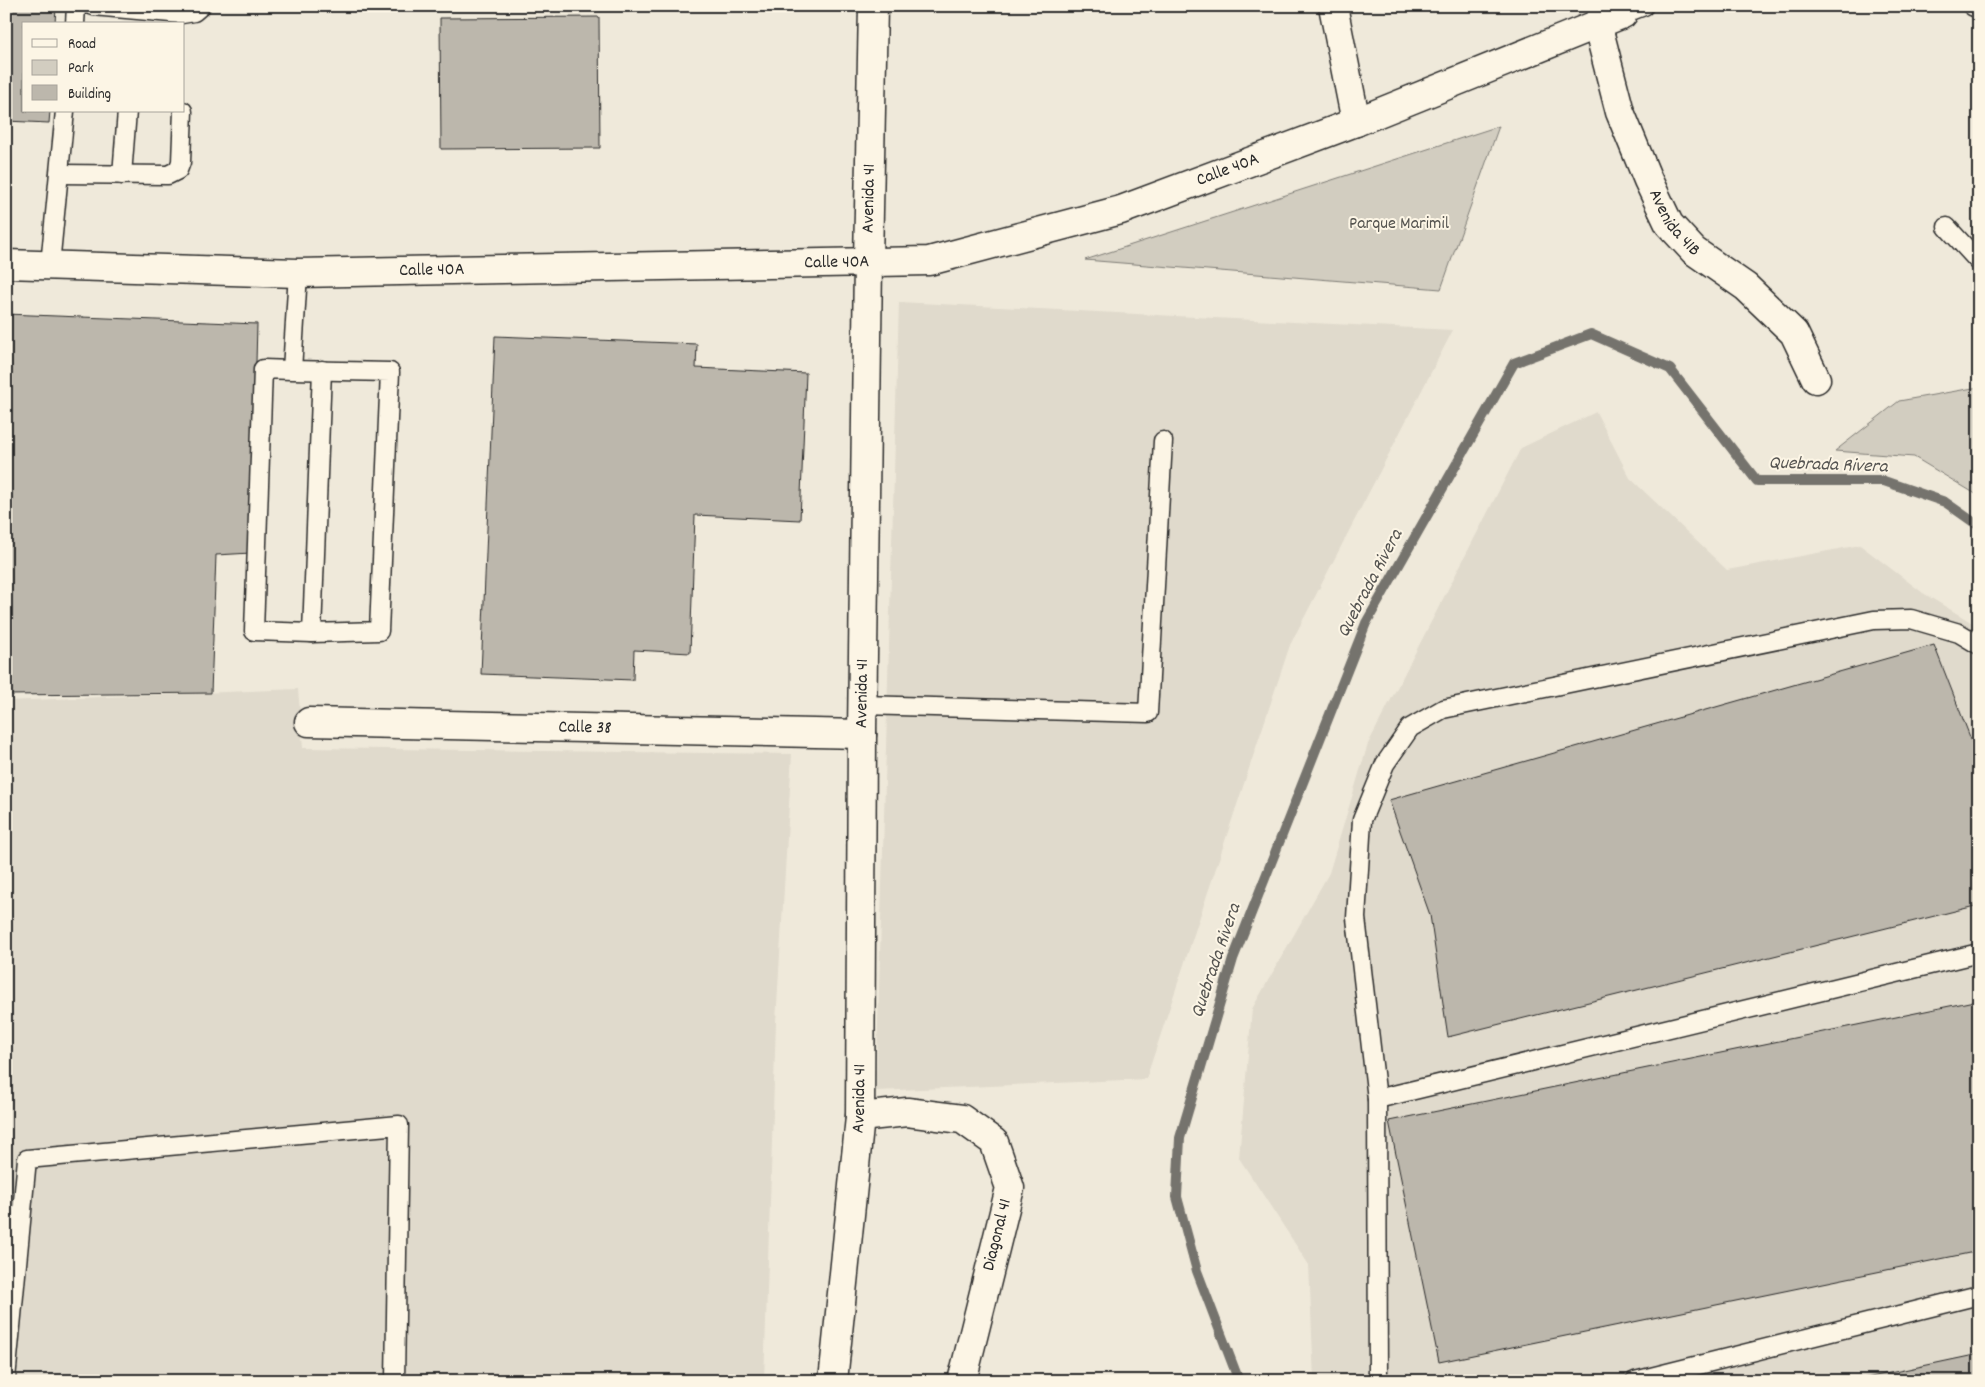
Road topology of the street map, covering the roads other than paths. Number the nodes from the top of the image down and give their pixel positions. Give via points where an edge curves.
1 (76, 6) edge
2 (93, 6) edge
3 (201, 6) edge
4 (873, 6) edge
5 (1333, 6) edge
6 (1972, 6) edge
7 (1630, 9) edge
8 (1979, 9) edge
9 (74, 22) edge
10 (1598, 23) junction
11 (65, 112) edge
12 (127, 112) edge
13 (183, 112) edge
14 (1356, 122) junction
15 (59, 174) junction
16 (122, 176) junction
17 (1947, 227) dead end
18 (868, 261) junction
19 (1979, 262) edge
20 (6, 264) edge
21 (50, 265) junction
22 (298, 273) junction
23 (292, 370) junction
24 (322, 370) junction
25 (1816, 379) dead end
26 (1164, 441) dead end
27 (312, 633) junction
28 (1979, 645) edge
29 (862, 705) junction
30 (309, 722) dead end
31 (862, 734) junction
32 (1979, 953) edge
33 (1377, 1098) junction
34 (860, 1117) junction
35 (1979, 1295) edge
36 (6, 1379) edge
37 (395, 1381) edge
38 (833, 1381) edge
39 (962, 1381) edge
40 (1378, 1381) edge
41 (1635, 1381) edge

1 - 9 lane
2 - 3 lane via 182,14 194,12
4 - 18 street, Avenida 41
5 - 14 street
6 - 8 lane
7 - 10 street, Calle 40A
10 - 14 street, Calle 40A
10 - 25 street, Avenida 41B via 1620,112 1669,224 1694,251 1746,287 1794,333
11 - 15 lane
12 - 16 lane
13 - 16 lane via 178,170 168,175
14 - 18 street, Calle 40A via 1121,210 929,261
15 - 16 lane
15 - 21 lane
17 - 19 lane
18 - 22 street, Calle 40A
18 - 29 street, Avenida 41
20 - 21 street, Calle 40A
21 - 22 street, Calle 40A
22 - 23 lane
23 - 24 lane
23 - 27 lane via 263,369 254,631
24 - 27 lane
24 - 27 lane via 390,372 379,631
26 - 29 lane via 1148,713
28 - 33 lane via 1959,633 1911,619 1874,620 1443,709 1410,728 1385,764 1362,820 1356,918
29 - 31 street, Avenida 41
30 - 31 street, Calle 38
31 - 34 street, Avenida 41
32 - 33 lane
33 - 40 lane
34 - 38 street, Avenida 41
34 - 39 street, Diagonal 41 via 907,1112 962,1119 994,1142 1010,1188
35 - 41 lane
36 - 37 lane via 27,1159 399,1125

